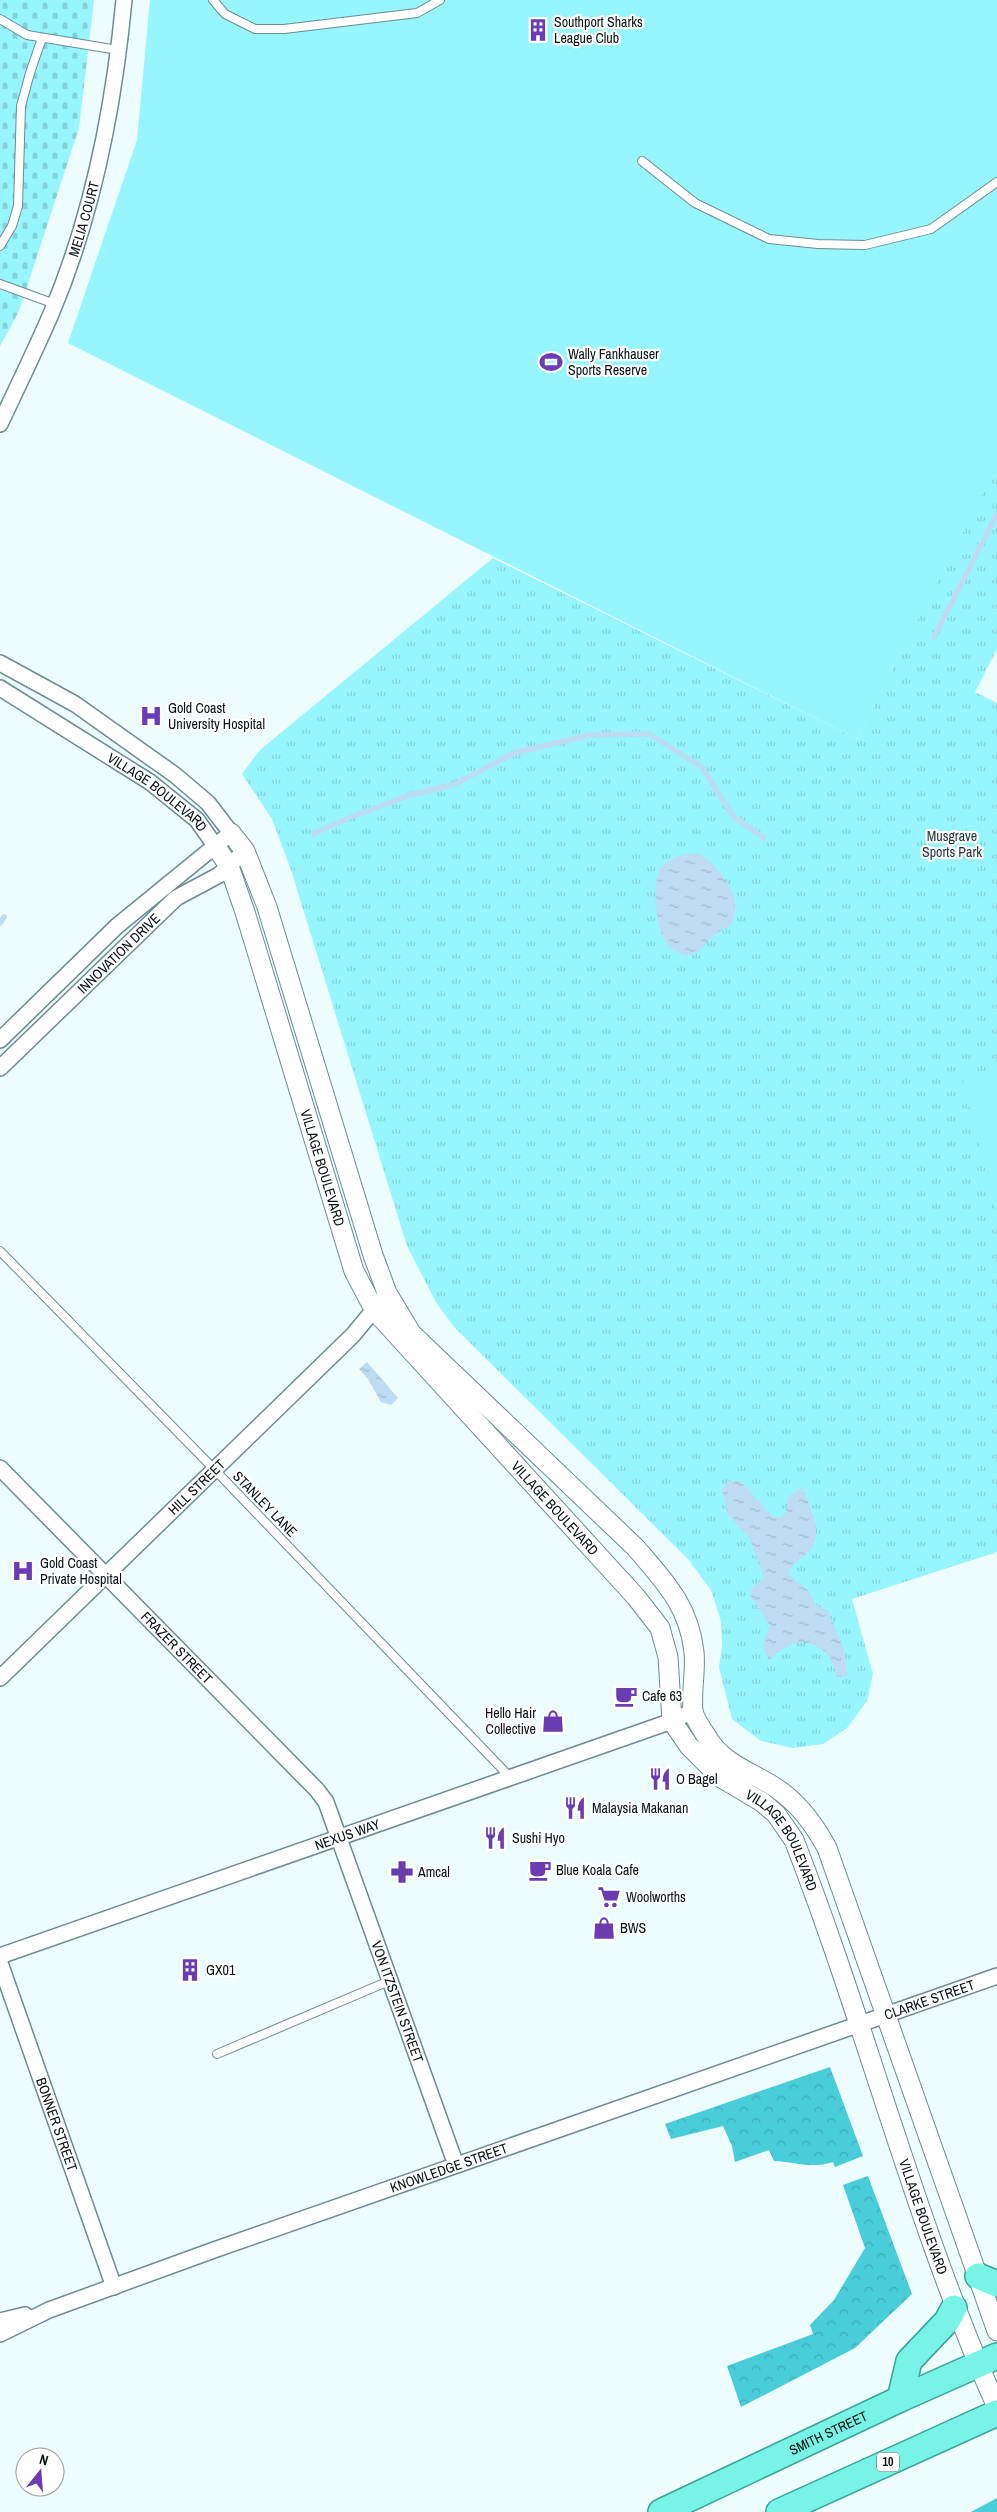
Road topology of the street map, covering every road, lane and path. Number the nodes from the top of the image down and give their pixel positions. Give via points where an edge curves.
1 (124, 0) edge
2 (213, 0) edge
3 (440, 0) edge
4 (0, 19) edge
5 (42, 38) junction
6 (118, 50) junction
7 (642, 161) dead end
8 (997, 182) edge
9 (0, 246) edge
10 (0, 284) edge
11 (55, 304) junction
12 (0, 424) edge
13 (0, 663) edge
14 (0, 688) edge
15 (231, 833) junction
16 (216, 847) junction
17 (244, 851) junction
18 (229, 866) junction
19 (0, 1040) edge
20 (0, 1068) edge
21 (0, 1252) edge
22 (387, 1293) junction
23 (375, 1311) junction
24 (0, 1468) edge
25 (214, 1469) junction
26 (105, 1576) junction
27 (0, 1678) edge
28 (693, 1712) junction
29 (672, 1721) junction
30 (509, 1776) junction
31 (340, 1837) junction
32 (0, 1956) edge
33 (0, 1963) edge
34 (997, 1976) edge
35 (389, 1981) junction
36 (886, 2016) junction
37 (860, 2024) junction
38 (217, 2054) dead end
39 (456, 2165) junction
40 (987, 2280) edge
41 (114, 2287) junction
42 (954, 2308) junction
43 (39, 2314) junction
44 (0, 2321) edge
45 (997, 2331) edge
46 (0, 2334) edge
47 (987, 2359) edge
48 (900, 2398) junction
49 (997, 2407) edge
50 (997, 2413) edge
51 (661, 2512) edge
52 (779, 2512) edge

1 - 6 street, MELIA COURT
2 - 3 lane via 225,14 255,29 284,29 417,13
4 - 5 lane via 27,35
5 - 6 lane
5 - 9 lane via 22,106 18,206 12,226
6 - 11 street, MELIA COURT via 96,175
7 - 8 lane via 695,203 769,239 818,244 865,245 931,229
10 - 11 lane
11 - 12 street, MELIA COURT
13 - 15 street, VILLAGE BOULEVARD via 75,704 175,775 208,803
14 - 16 street, VILLAGE BOULEVARD via 150,782 197,820
15 - 16 street, INNOVATION DRIVE
15 - 17 street, VILLAGE BOULEVARD
16 - 18 street, VILLAGE BOULEVARD
16 - 19 street, INNOVATION DRIVE via 116,926
17 - 18 street, INNOVATION DRIVE
17 - 22 street, VILLAGE BOULEVARD via 267,906 372,1255
18 - 20 street, INNOVATION DRIVE via 209,882 176,898
18 - 23 street, VILLAGE BOULEVARD via 354,1271
21 - 25 lane, STANLEY LANE
22 - 23 street, HILL STREET
22 - 28 street, VILLAGE BOULEVARD via 411,1332 636,1548 669,1586 683,1609 691,1636 694,1654
23 - 25 street, HILL STREET
23 - 29 street, VILLAGE BOULEVARD via 636,1597 660,1628 668,1657
24 - 26 street, FRAZER STREET
25 - 26 street, HILL STREET
25 - 30 lane, STANLEY LANE
26 - 27 street, HILL STREET
26 - 31 street, FRAZER STREET via 317,1790 326,1802
28 - 29 street, NEXUS WAY
28 - 36 street, VILLAGE BOULEVARD via 708,1740 723,1755 736,1767 776,1788 805,1812 816,1827 827,1848
29 - 30 street, NEXUS WAY
29 - 37 street, VILLAGE BOULEVARD via 689,1746 720,1776 776,1814 794,1840
30 - 31 street, NEXUS WAY
31 - 32 street, NEXUS WAY
31 - 35 street, VON ITZSTEIN STREET
33 - 41 street, BONNER STREET
34 - 36 street, CLARKE STREET
35 - 38 lane
35 - 39 street, VON ITZSTEIN STREET
36 - 37 street, CLARKE STREET
36 - 40 street, VILLAGE BOULEVARD
37 - 39 street, KNOWLEDGE STREET
37 - 42 street, VILLAGE BOULEVARD
39 - 41 street, KNOWLEDGE STREET
40 - 45 street, VILLAGE BOULEVARD
41 - 43 street, KNOWLEDGE STREET
42 - 47 street, VILLAGE BOULEVARD
42 - 48 highway via 909,2362
43 - 44 street, KNOWLEDGE STREET
43 - 46 street, KNOWLEDGE STREET
47 - 48 highway, SMITH STREET
47 - 49 street, VILLAGE BOULEVARD
48 - 51 highway, SMITH STREET
50 - 52 highway, 10

